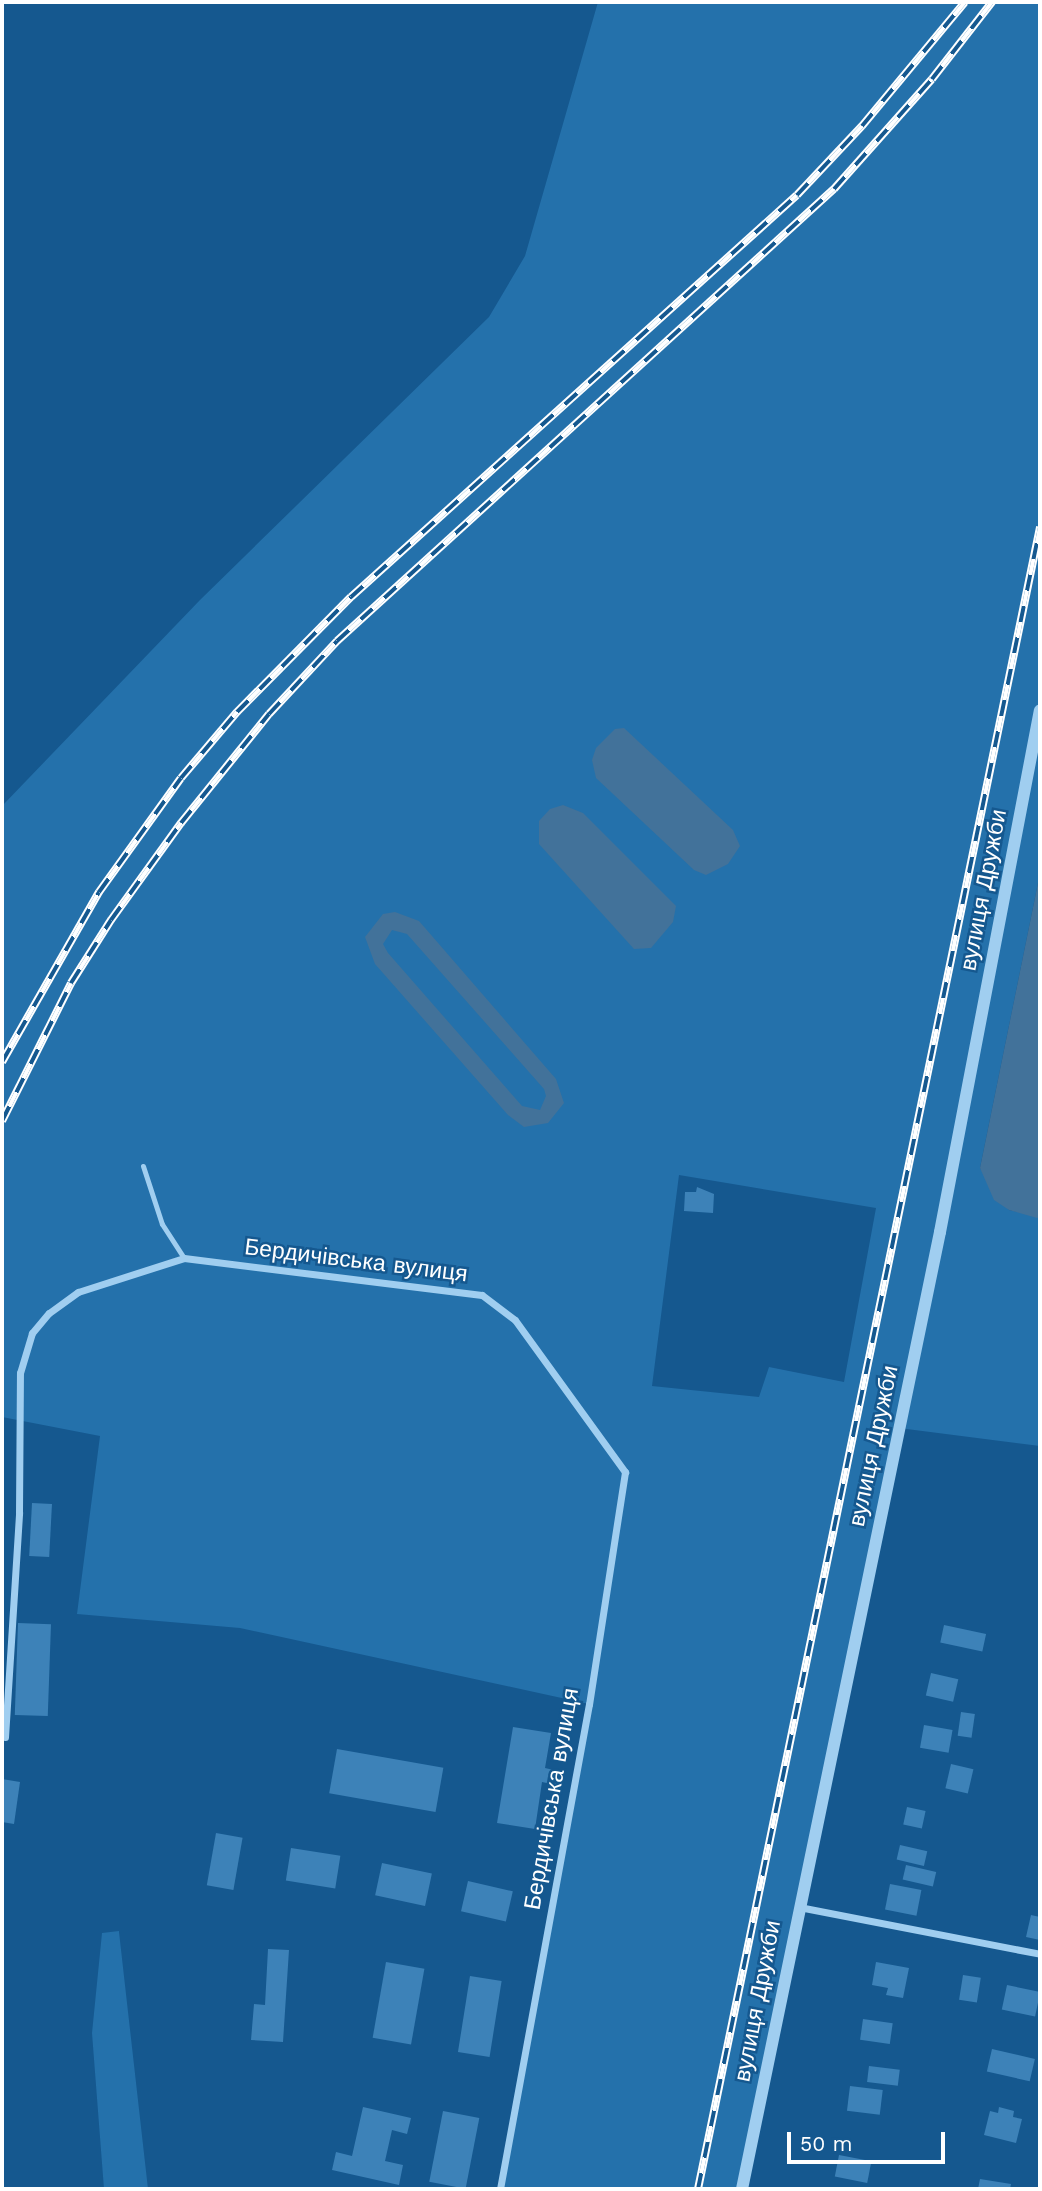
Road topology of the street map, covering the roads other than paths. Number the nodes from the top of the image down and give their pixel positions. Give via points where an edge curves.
1 (1040, 710) edge
2 (143, 1166) dead end
3 (184, 1258) junction
4 (5, 1737) dead end
5 (798, 1907) junction
6 (1040, 1954) edge
7 (500, 2189) edge
8 (741, 2189) edge

1 - 5 street, вулиця Дружби via 943,1220
2 - 3 lane via 162,1224
3 - 4 street, Бердичівська вулиця via 78,1292 49,1313 32,1333 20,1373 19,1512
3 - 7 street, Бердичівська вулиця via 482,1295 516,1320 625,1472 589,1704
5 - 6 street
5 - 8 street, вулиця Дружби

